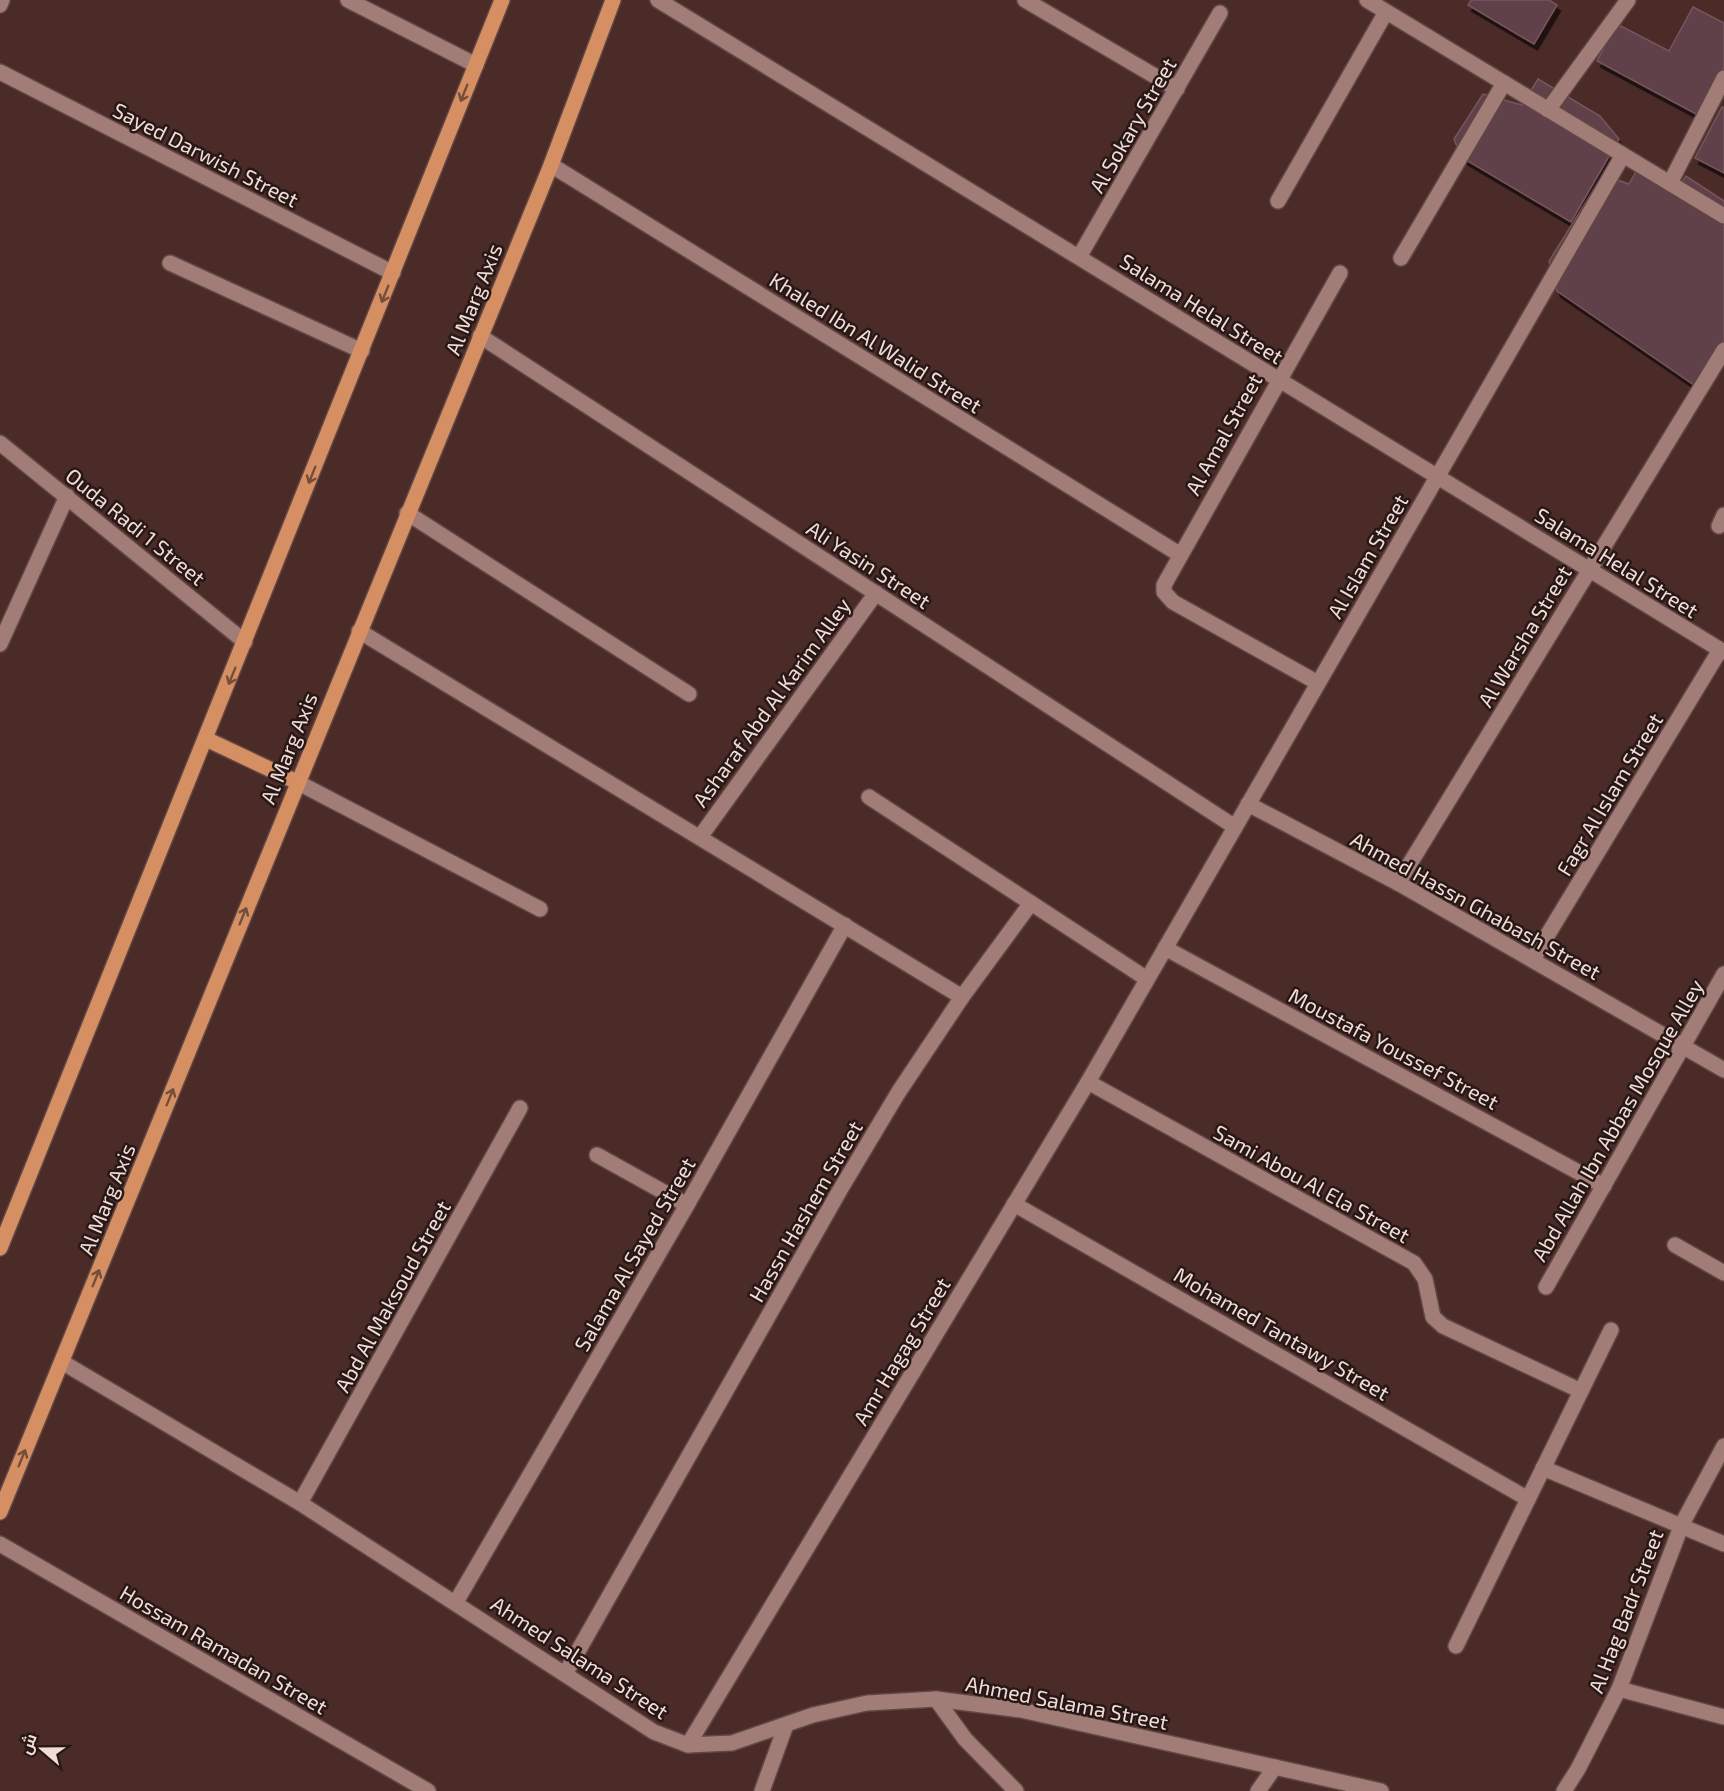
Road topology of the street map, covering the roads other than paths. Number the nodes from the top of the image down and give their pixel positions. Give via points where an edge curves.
1 (2, 0) edge
2 (348, 0) edge
3 (502, 0) edge
4 (613, 0) edge
5 (658, 0) edge
6 (1025, 0) edge
7 (1367, 0) edge
8 (1628, 0) edge
9 (0, 5) edge
10 (1386, 12) junction
11 (1220, 13) dead end
12 (476, 65) junction
13 (0, 72) edge
14 (1724, 78) edge
15 (1504, 84) junction
16 (1177, 89) junction
17 (1548, 110) junction
18 (1623, 155) junction
19 (551, 165) junction
20 (1670, 183) junction
21 (1278, 201) dead end
22 (1724, 216) edge
23 (1079, 257) junction
24 (1401, 258) dead end
25 (170, 263) dead end
26 (393, 273) junction
27 (1340, 273) dead end
28 (480, 336) junction
29 (1724, 350) edge
30 (362, 351) junction
31 (1278, 380) junction
32 (0, 442) edge
33 (1437, 476) junction
34 (67, 496) junction
35 (407, 513) junction
36 (1179, 554) junction
37 (1589, 569) junction
38 (876, 593) junction
39 (359, 631) junction
40 (245, 642) junction
41 (0, 644) edge
42 (1722, 651) edge
43 (1318, 683) junction
44 (689, 694) dead end
45 (206, 739) junction
46 (297, 782) junction
47 (869, 797) dead end
48 (1248, 804) junction
49 (1235, 827) junction
50 (700, 837) junction
51 (1398, 883) junction
52 (1031, 903) junction
53 (540, 909) dead end
54 (844, 925) junction
55 (1165, 948) junction
56 (1533, 960) junction
57 (1724, 974) edge
58 (1147, 979) junction
59 (962, 997) junction
60 (1682, 1046) junction
61 (1724, 1070) edge
62 (1088, 1082) junction
63 (520, 1108) dead end
64 (597, 1155) dead end
65 (1604, 1185) junction
66 (1014, 1204) junction
67 (687, 1205) junction
68 (1675, 1245) dead end
69 (0, 1248) edge
70 (1724, 1273) edge
71 (1546, 1287) dead end
72 (1611, 1330) dead end
73 (62, 1362) junction
74 (1581, 1391) junction
75 (1724, 1446) edge
76 (1543, 1468) junction
77 (1528, 1499) junction
78 (300, 1503) junction
79 (0, 1512) edge
80 (1682, 1524) junction
81 (0, 1544) edge
82 (1724, 1544) edge
83 (456, 1602) junction
84 (1456, 1647) dead end
85 (565, 1674) junction
86 (1619, 1689) junction
87 (936, 1699) junction
88 (1724, 1717) edge
89 (786, 1725) junction
90 (688, 1744) junction
91 (1275, 1767) junction
92 (428, 1791) edge
93 (762, 1791) edge
94 (1016, 1791) edge
95 (1258, 1791) edge
96 (1381, 1791) edge
97 (1564, 1791) edge

1 - 9 street
2 - 12 street
3 - 12 main road
4 - 19 main road, Al Marg Axis
5 - 23 street, Salama Helal Street
6 - 16 street
7 - 10 street
8 - 17 street
10 - 15 street
10 - 21 street
11 - 16 street, Al Sokary Street
12 -> 26 main road
13 - 26 street, Sayed Darwish Street
14 - 20 street
15 - 17 street
15 - 24 street
16 - 23 street, Al Sokary Street
17 - 18 street
18 - 20 street
18 - 33 street, Al Islam Street
19 - 28 main road, Al Marg Axis
19 - 36 street, Khaled Ibn Al Walid Street
20 - 22 street
23 - 31 street, Salama Helal Street
25 - 30 street
26 -> 30 main road
27 - 31 street, Al Amal Street
28 - 35 main road, Al Marg Axis
28 - 38 street, Ali Yasin Street
29 - 37 street, Al Warsha Street
30 -> 40 main road
31 - 33 street, Salama Helal Street
31 - 36 street, Al Amal Street
32 - 34 street, Ouda Radi 1 Street
33 - 37 street, Salama Helal Street
33 - 43 street, Al Islam Street
34 - 40 street, Ouda Radi 1 Street
34 - 41 street
35 - 39 main road, Al Marg Axis
35 - 44 street
36 - 43 street, Al Amal Street via 1166,578 1164,592 1168,598
37 - 42 street, Salama Helal Street
37 - 51 street, Al Warsha Street
38 - 49 street, Ali Yasin Street
38 - 50 street, Asharaf Abd Al Karim Alley
39 - 46 main road, Al Marg Axis
39 - 50 street
40 -> 45 main road
42 - 56 street, Fagr Al Islam Street
43 - 48 street, Al Islam Street
45 - 46 main road
45 - 69 main road
46 - 53 street
73 -> 46 main road, Al Marg Axis
47 - 52 street
48 - 49 street, Al Islam Street
48 - 51 street, Ahmed Hassn Ghabash Street
49 - 55 street, Al Islam Street
50 - 54 street
51 - 56 street, Ahmed Hassn Ghabash Street
52 - 58 street
52 - 59 street, Hassn Hashem Street
54 - 59 street
54 - 67 street, Salama Al Sayed Street
55 - 58 street, Al Islam Street
55 - 65 street, Moustafa Youssef Street
56 - 60 street, Ahmed Hassn Ghabash Street
57 - 60 street, Abd Allah Ibn Abbas Mosque Alley
58 - 62 street, Amr Hagag Street
59 - 85 street, Hassn Hashem Street via 840,1190
60 - 61 street, Ahmed Hassn Ghabash Street
60 - 65 street, Abd Allah Ibn Abbas Mosque Alley
62 - 66 street, Amr Hagag Street
62 - 74 street, Sami Abou Al Ela Street via 1414,1263 1425,1279 1433,1317 1443,1326
63 - 78 street, Abd Al Maksoud Street
64 - 67 street
65 - 71 street, Abd Allah Ibn Abbas Mosque Alley
66 - 77 street, Mohamed Tantawy Street
66 - 90 street, Amr Hagag Street
67 - 83 street, Salama Al Sayed Street
68 - 70 street
72 - 74 street
73 - 78 street, Ahmed Salama Street
79 -> 73 main road, Al Marg Axis
74 - 76 street
75 - 80 street, Al Hag Badr Street
76 - 77 street
76 - 80 street
77 - 84 street
78 - 83 street, Ahmed Salama Street
80 - 82 street
80 - 86 street, Al Hag Badr Street
81 - 92 street, Hossam Ramadan Street
83 - 85 street, Ahmed Salama Street
85 - 90 street, Ahmed Salama Street via 654,1732
86 - 88 street
86 - 97 street, Al Hag Badr Street
87 - 89 street, Ahmed Salama Street via 867,1703
87 - 91 street, Ahmed Salama Street via 1021,1710
87 - 94 street via 965,1739
89 - 90 street, Ahmed Salama Street via 732,1743
89 - 93 street
91 - 95 street
91 - 96 street, Ahmed Salama Street

